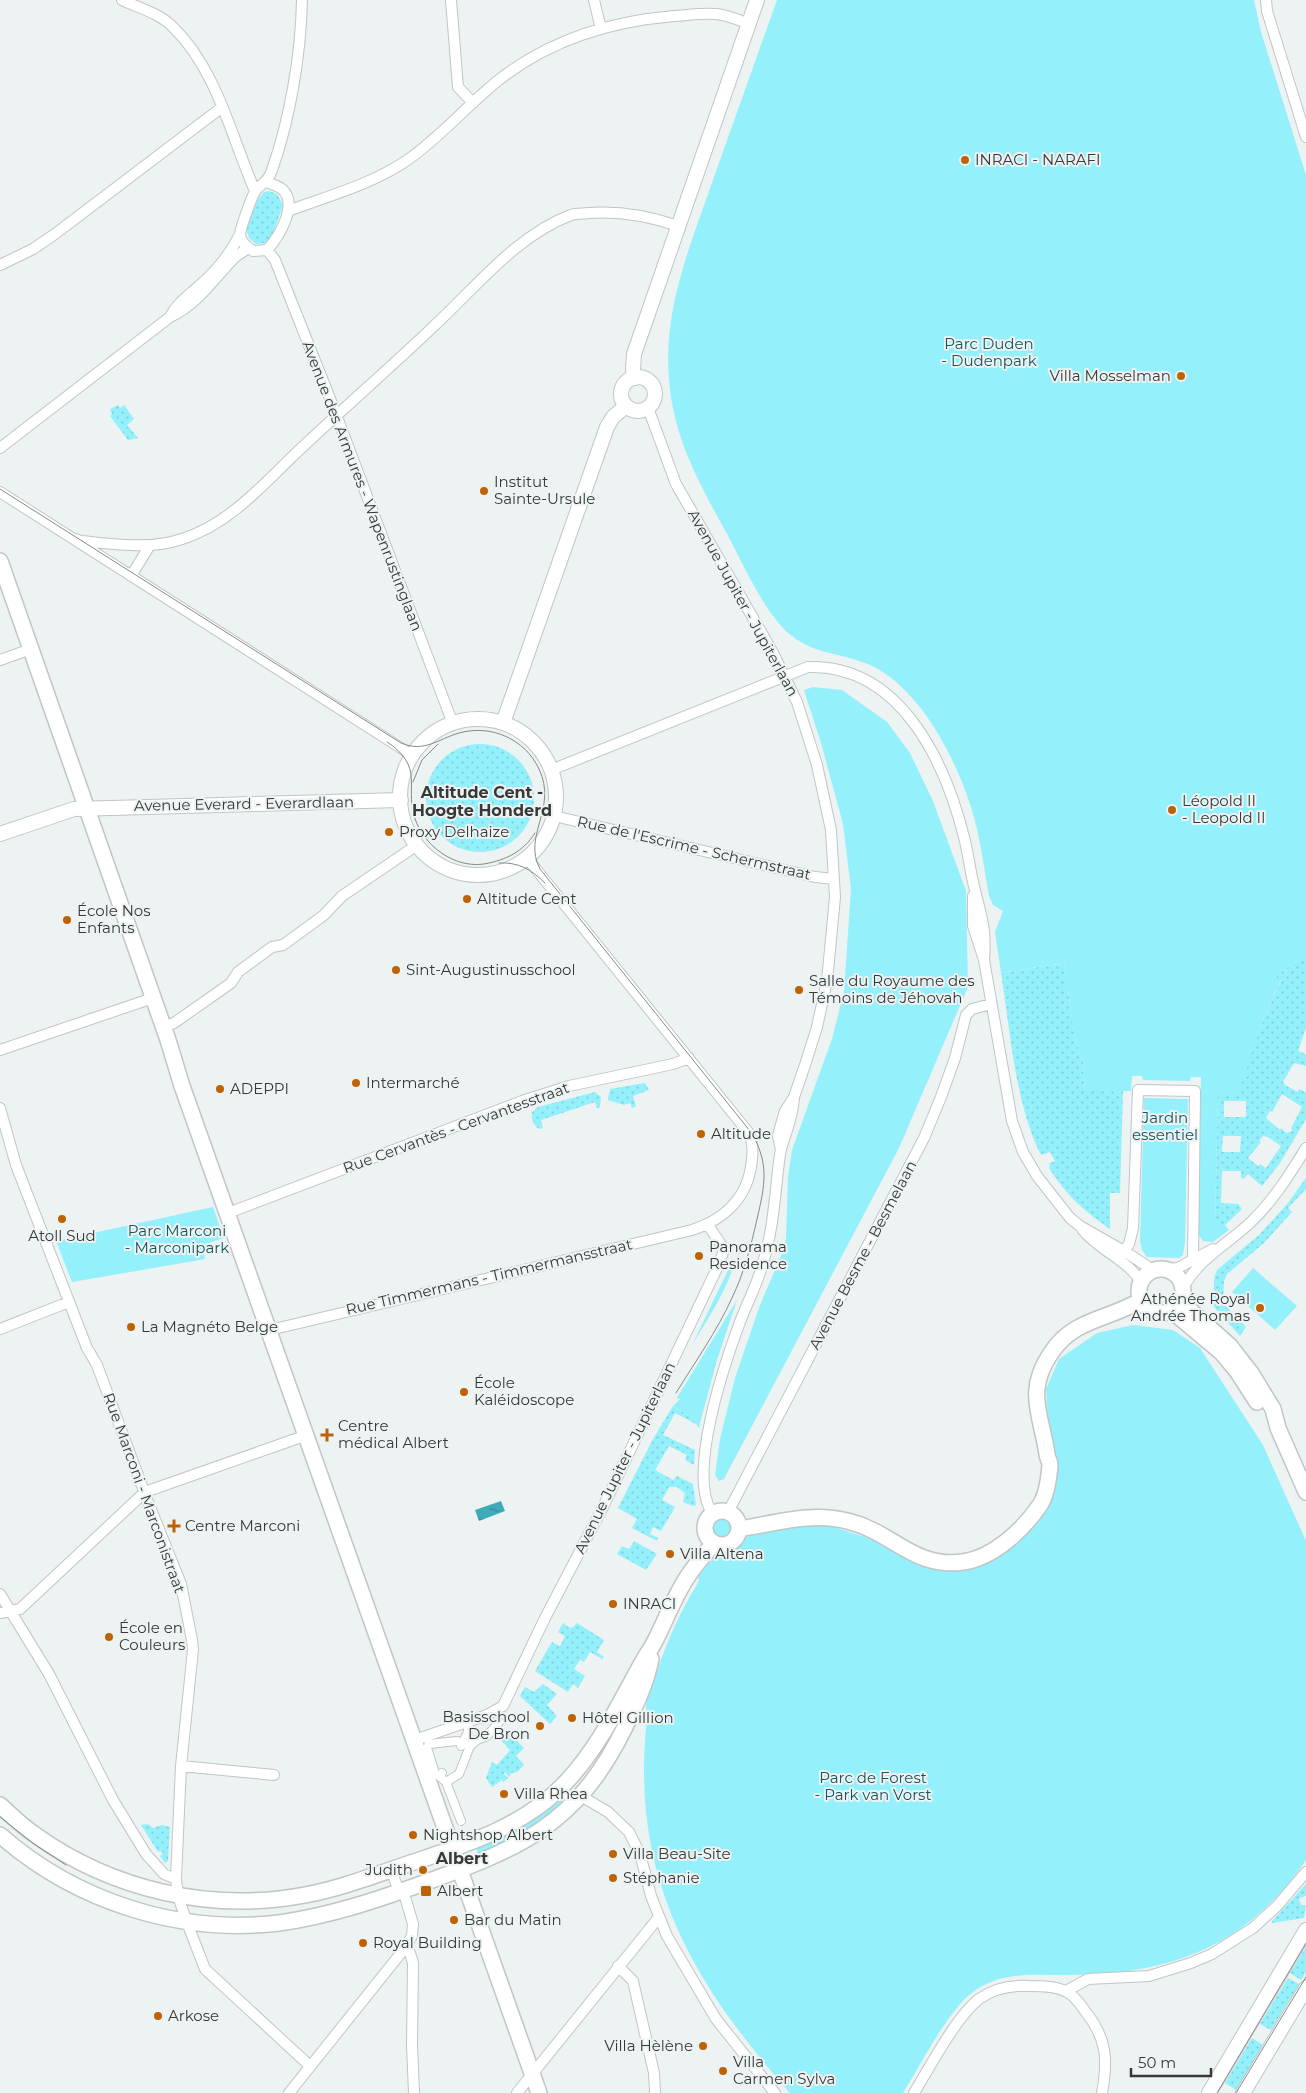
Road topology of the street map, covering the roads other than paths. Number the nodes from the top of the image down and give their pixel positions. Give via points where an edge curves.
1 (122, 0) edge
2 (302, 0) edge
3 (451, 0) edge
4 (594, 0) edge
5 (757, 0) edge
6 (1266, 0) edge
7 (143, 3) edge
8 (749, 24) junction
9 (600, 29) junction
10 (472, 103) junction
11 (221, 108) junction
12 (1306, 137) edge
13 (267, 182) junction
14 (255, 191) junction
15 (288, 211) junction
16 (678, 226) junction
17 (240, 234) junction
18 (248, 248) junction
19 (267, 250) junction
20 (0, 265) edge
21 (170, 317) junction
22 (635, 378) junction
23 (626, 406) junction
24 (648, 408) junction
25 (336, 415) junction
26 (0, 448) edge
27 (0, 492) edge
28 (72, 538) junction
29 (150, 545) junction
30 (0, 561) edge
31 (131, 576) junction
32 (30, 649) junction
33 (0, 660) edge
34 (785, 677) junction
35 (503, 723) junction
36 (452, 724) junction
37 (412, 755) junction
38 (551, 770) junction
39 (400, 800) junction
40 (87, 808) junction
41 (554, 816) junction
42 (0, 834) edge
43 (417, 845) junction
44 (527, 858) junction
45 (834, 879) junction
46 (153, 998) junction
47 (991, 1004) junction
48 (164, 1027) junction
49 (0, 1050) edge
50 (689, 1058) junction
51 (0, 1108) edge
52 (1306, 1148) edge
53 (778, 1171) joint
54 (228, 1213) junction
55 (708, 1225) junction
56 (1227, 1242) junction
57 (1121, 1255) junction
58 (1192, 1260) junction
59 (1169, 1269) junction
60 (1153, 1270) junction
61 (1141, 1282) junction
62 (1184, 1286) junction
63 (1141, 1300) junction
64 (69, 1302) junction
65 (1176, 1307) junction
66 (0, 1329) edge
67 (270, 1330) junction
68 (307, 1435) junction
69 (144, 1492) junction
70 (1306, 1492) edge
71 (720, 1512) junction
72 (739, 1529) junction
73 (714, 1543) junction
74 (0, 1594) edge
75 (13, 1612) junction
76 (0, 1613) edge
77 (654, 1642) junction
78 (499, 1722) dead end
79 (468, 1727) dead end
80 (424, 1742) junction
81 (465, 1746) junction
82 (181, 1766) junction
83 (274, 1775) dead end
84 (443, 1777) junction
85 (563, 1786) junction
86 (581, 1796) junction
87 (0, 1805) edge
88 (463, 1819) dead end
89 (0, 1835) edge
90 (452, 1849) junction
91 (391, 1870) junction
92 (460, 1870) junction
93 (1306, 1872) edge
94 (176, 1878) junction
95 (403, 1890) junction
96 (178, 1896) junction
97 (659, 1917) junction
98 (186, 1920) junction
99 (1306, 1930) edge
100 (405, 1948) junction
101 (618, 1966) junction
102 (1306, 1988) edge
103 (1066, 1991) junction
104 (310, 2066) junction
105 (532, 2074) junction
106 (288, 2093) edge
107 (414, 2093) edge
108 (516, 2093) edge
109 (539, 2093) edge
110 (655, 2093) edge
111 (775, 2093) edge
112 (914, 2093) edge
113 (1102, 2093) edge
114 (1209, 2093) edge
115 (1243, 2093) edge

1 - 7 street
2 - 13 street via 287,114
3 - 10 street via 458,87
4 - 9 street
5 - 8 street
6 - 12 street
7 - 11 street via 172,26 194,53
8 - 9 street via 727,16 696,14 641,20
8 - 16 street
9 - 10 street via 548,48 515,68
10 - 15 street via 443,133 404,162 363,184
11 - 14 street
11 - 20 street via 55,234
13 - 14 street
13 - 15 street via 282,189 288,200
14 - 17 street
15 - 19 street
16 - 22 street via 634,354
16 - 25 street via 613,212 572,214 537,231
17 - 18 street
17 - 21 street via 229,253 176,306
18 - 19 street
18 - 21 street via 234,258 206,291
19 - 25 street, Avenue des Armures - Wapenrustinglaan via 275,260
21 - 26 street
22 - 23 street via 623,387 622,397
22 - 24 street via 643,378 654,388 653,402
23 - 24 street via 639,411
23 - 35 street via 607,427
24 - 34 street, Avenue Jupiter - Jupiterlaan via 676,484
25 - 29 street via 248,500 213,527 181,540
25 - 36 street, Avenue des Armures - Wapenrustinglaan
27 - 28 street
28 - 29 street
28 - 31 street
29 - 31 street
30 - 32 main road
31 - 37 street
32 - 33 street
32 - 40 main road
34 - 38 street
34 - 45 street, Avenue Jupiter - Jupiterlaan via 805,724 817,765 831,830
34 - 47 street via 808,667 844,670 873,683 897,701 921,735 946,783 965,841 982,912 986,938 984,960
35 - 36 street via 481,720
35 - 38 street via 532,741
36 - 37 street via 426,738
37 - 39 street via 404,771
38 - 41 street via 555,782
39 - 40 street, Avenue Everard - Everardlaan
39 - 43 street via 405,825
40 - 42 street, Avenue Everard - Everardlaan via 74,809
40 - 46 main road
41 - 44 street via 539,847
41 - 45 street, Rue de l'Escrime - Schermstraat
43 - 44 street via 448,870 469,876 496,873
43 - 48 street via 342,896 324,916 238,972 231,983
44 - 50 street
45 - 53 street, Avenue Jupiter - Jupiterlaan via 827,981 794,1097
46 - 48 main road
46 - 49 street
47 - 57 street via 1012,1121 1037,1176 1090,1239
47 - 71 street, Avenue Besme - Besmelaan via 966,1015 952,1066 924,1138
48 - 54 main road
50 - 54 street, Rue Cervantès - Cervantesstraat via 569,1086 522,1101
50 - 55 street via 752,1138 749,1181 728,1211
51 - 64 street, Rue Marconi - Marconistraat via 16,1165
52 - 56 street via 1251,1222
53 - 71 street, Avenue Besme - Besmelaan via 762,1266 739,1322 709,1430 702,1474 706,1498
54 - 67 main road
55 - 67 street, Rue Timmermans - Timmermansstraat
55 - 80 street, Avenue Jupiter - Jupiterlaan via 724,1249 720,1262 504,1706
56 - 58 street
56 - 62 street via 1191,1274
57 - 58 street via 1131,1239 1133,1228 1138,1090 1195,1091
57 - 60 street
57 - 61 street
58 - 59 street
59 - 60 main road
59 - 62 main road via 1176,1273
60 - 61 main road
61 - 63 main road
62 - 65 main road via 1184,1294
63 - 65 main road via 1150,1311 1165,1313
63 - 72 main road via 1076,1328 1050,1354 1036,1390 1038,1420 1047,1457 1033,1512 1008,1541 982,1557 950,1563 922,1560 866,1527 835,1518 791,1519
64 - 66 street
64 - 69 street, Rue Marconi - Marconistraat via 97,1365
65 - 70 main road via 1227,1359 1278,1428
67 - 68 main road
68 - 69 street
68 - 80 main road
69 - 75 street via 20,1609
69 - 82 street, Rue Marconi - Marconistraat via 181,1584 192,1640
71 - 72 main road, Avenue Besme - Besmelaan via 736,1518
71 - 73 main road, Avenue Besme - Besmelaan via 706,1520 705,1531
72 - 73 main road via 730,1543
73 - 77 main road via 685,1580
74 - 75 street
75 - 76 street
75 - 94 street via 49,1674 113,1800 146,1854 164,1874
77 - 85 main road via 596,1746
77 - 86 main road via 637,1703 604,1766
78 - 81 street via 487,1736
79 - 81 street
80 - 81 street via 457,1741
80 - 84 street via 435,1772
80 - 90 main road
81 - 84 street via 459,1774
82 - 83 street
82 - 94 street, Rue Marconi - Marconistraat
84 - 88 street
85 - 86 street via 564,1793 571,1798
85 - 90 main road via 518,1820
86 - 92 main road via 558,1819 519,1844
86 - 97 street via 608,1812 629,1832 640,1854
87 - 96 main road via 33,1833 93,1869
89 - 98 main road via 23,1855 80,1890 136,1910
90 - 91 main road
90 - 92 main road
91 - 95 street via 397,1886
91 - 96 main road via 334,1888 271,1900 226,1902
92 - 95 main road
92 - 105 main road
93 - 103 street via 1253,1928 1212,1954 1149,1976 1088,1980
94 - 96 street, Rue Marconi - Marconistraat
95 - 98 main road via 344,1909 278,1923 240,1925
95 - 100 street via 413,1924 412,1936
96 - 98 street, Rue Marconi - Marconistraat
97 - 101 street
97 - 111 street via 707,2006
98 - 104 street, Rue Marconi - Marconistraat via 206,1969
99 - 114 street
100 - 104 street
100 - 107 street via 413,1963
101 - 105 street
101 - 110 street via 633,1981 654,2073
102 - 115 street
103 - 112 street via 1040,1986 1009,1986 980,1998 968,2008
103 - 113 street via 1092,2018 1101,2036 1106,2056
104 - 106 street
105 - 108 street
105 - 109 main road

